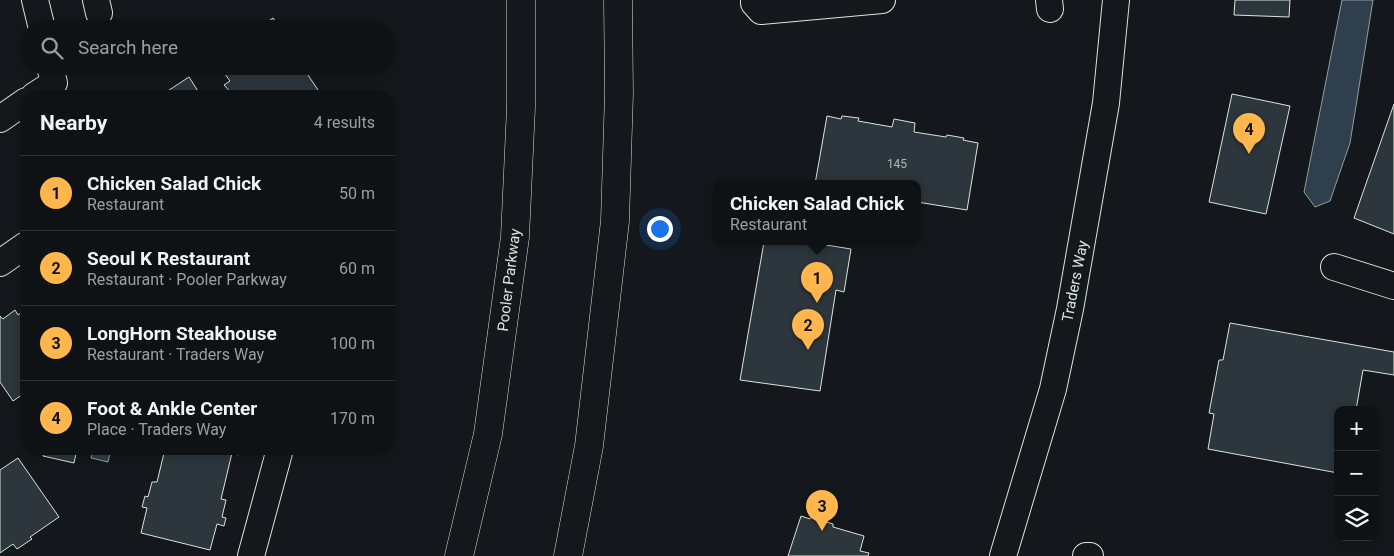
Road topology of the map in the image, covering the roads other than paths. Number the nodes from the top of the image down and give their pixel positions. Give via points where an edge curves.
1 (35, 0) edge
2 (521, 0) edge
3 (618, 0) edge
4 (754, 0) edge
5 (882, 0) edge
6 (1116, 0) edge
7 (40, 20) edge
8 (52, 75) edge
9 (43, 90) edge
10 (20, 105) edge
11 (0, 119) edge
12 (20, 249) edge
13 (0, 263) edge
14 (1334, 267) dead end
15 (1394, 286) edge
16 (278, 455) edge
17 (251, 556) edge
18 (459, 556) edge
19 (568, 556) edge
20 (1003, 556) edge

1 - 7 street
2 - 18 main road, Pooler Parkway via 516,237 488,434
3 - 19 main road via 616,222 589,446
4 - 5 street via 761,11
6 - 20 street, Traders Way via 1106,103 1070,309 1053,389
8 - 9 street via 54,83
10 - 11 street
12 - 13 street
14 - 15 street
16 - 17 street

